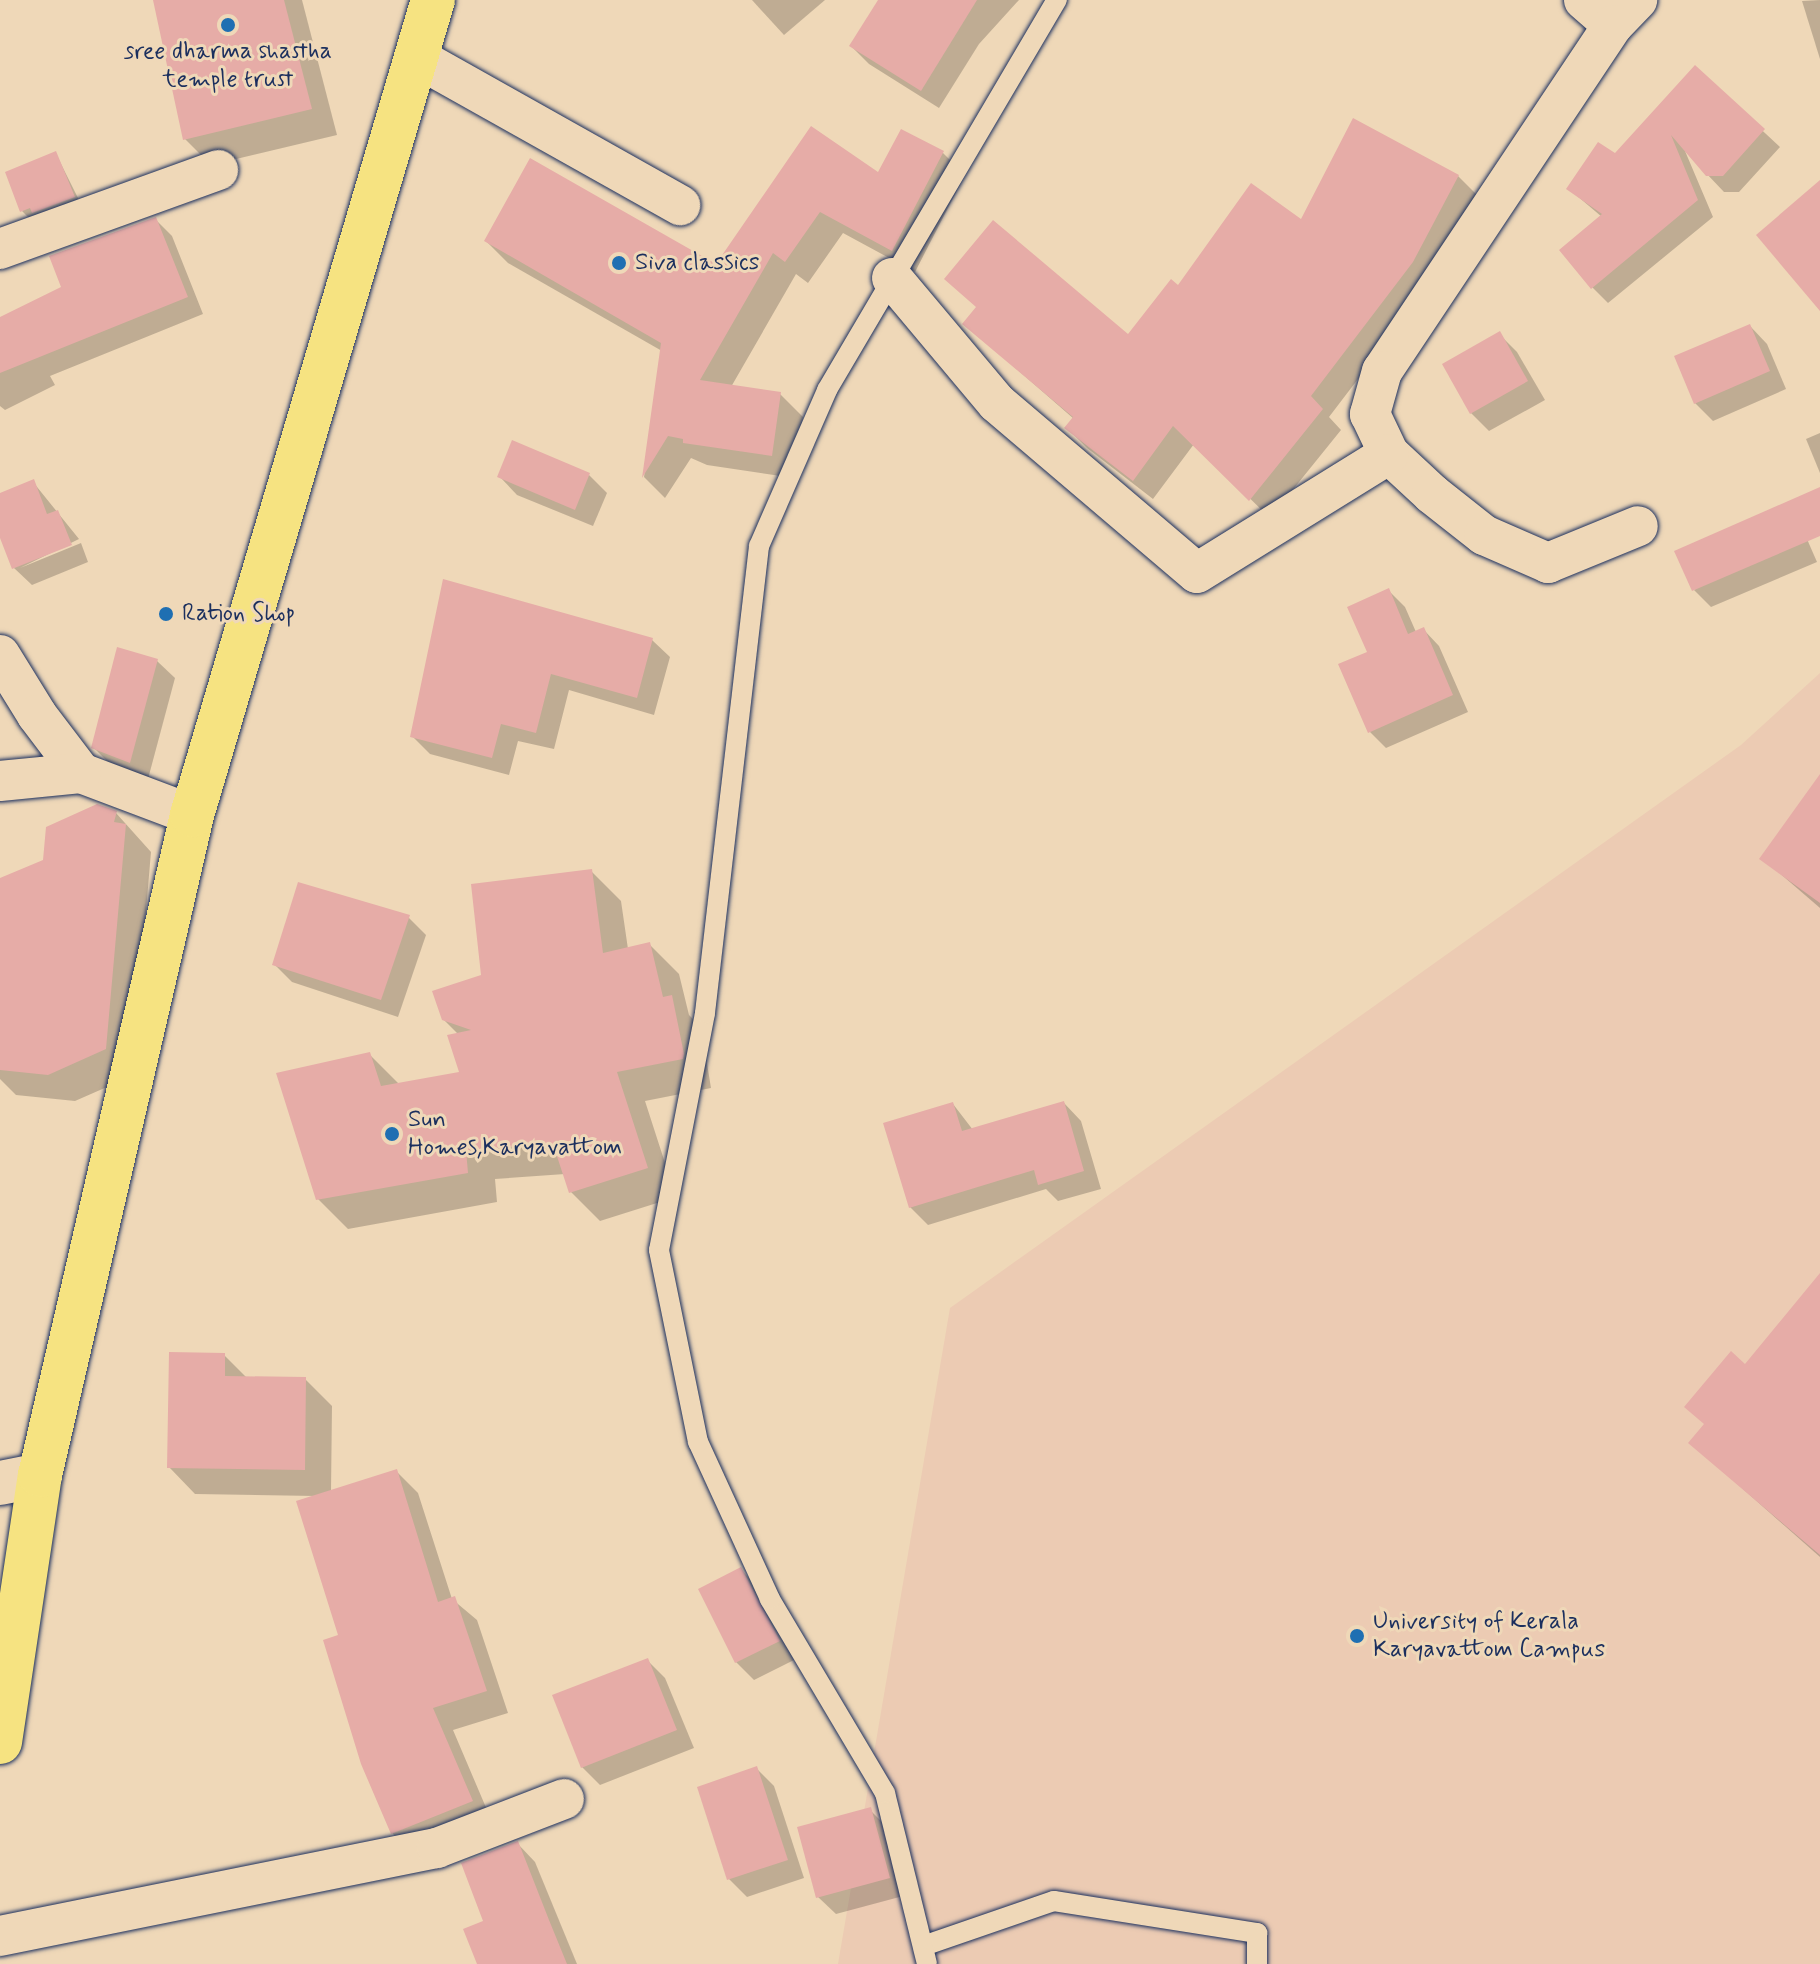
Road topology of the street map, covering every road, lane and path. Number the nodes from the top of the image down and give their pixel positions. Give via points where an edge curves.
1 (433, 0) edge
2 (1057, 0) edge
3 (1611, 8) edge
4 (416, 57) junction
5 (218, 170) dead end
6 (680, 205) dead end
7 (0, 249) edge
8 (892, 278) junction
9 (1389, 454) junction
10 (1638, 526) dead end
11 (0, 655) edge
12 (81, 773) junction
13 (0, 781) edge
14 (192, 815) junction
15 (20, 1479) edge
16 (0, 1742) edge
17 (564, 1799) dead end
18 (0, 1936) edge
19 (927, 1954) edge
20 (1257, 1964) edge

1 - 4 main road
2 - 8 lane
3 - 9 street via 1382,371 1370,414
4 - 6 street
4 - 14 main road
5 - 7 street
8 - 9 street via 997,403 1197,573
8 - 19 lane via 827,390 759,546 705,1013 659,1250 698,1442 770,1599 885,1793
9 - 10 street via 1484,535 1548,563
11 - 12 street
12 - 13 street
12 - 14 street
14 - 15 main road
15 - 16 main road
17 - 18 street via 437,1848
19 - 20 lane via 1054,1901 1257,1933

